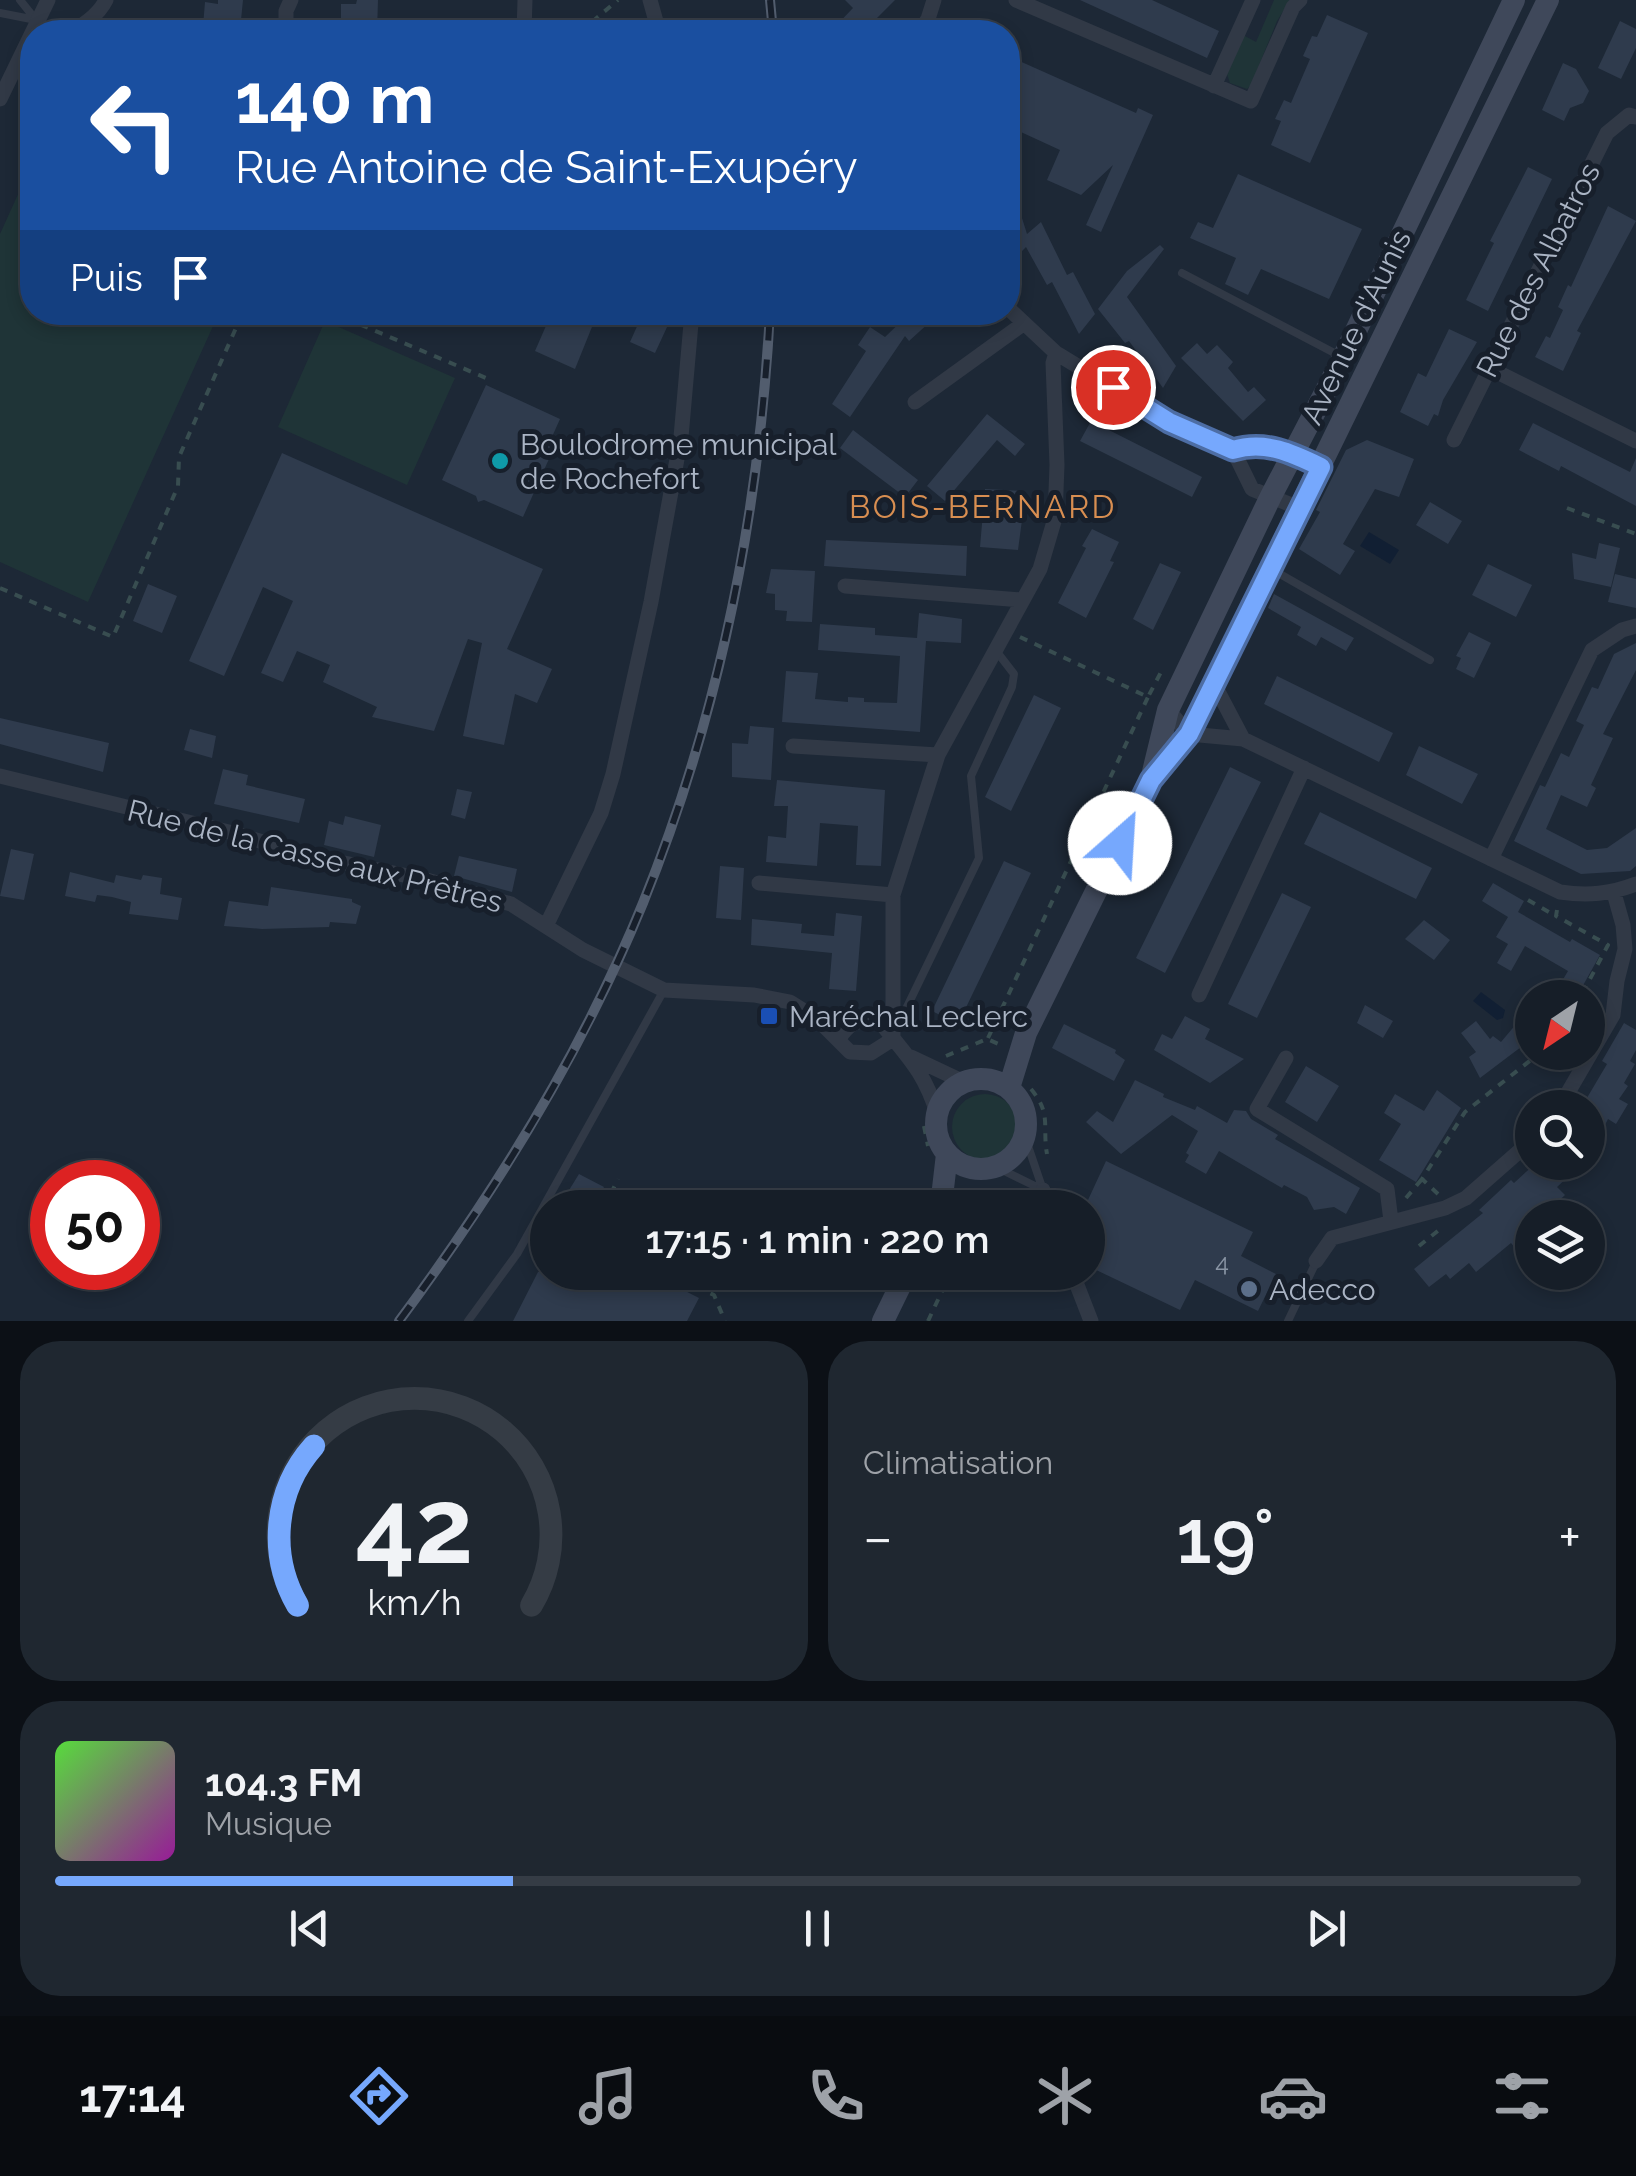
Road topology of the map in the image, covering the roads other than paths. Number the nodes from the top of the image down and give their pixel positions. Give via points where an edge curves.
1 (20, 0) edge
2 (48, 0) edge
3 (106, 0) edge
4 (1016, 0) edge
5 (1252, 0) edge
6 (1300, 0) edge
7 (1514, 0) edge
8 (1548, 0) edge
9 (0, 13) edge
10 (36, 20) junction
11 (87, 20) edge
12 (20, 55) edge
13 (1214, 86) junction
14 (0, 99) edge
15 (1636, 116) edge
16 (1182, 273) dead end
17 (1020, 322) edge
18 (1022, 324) junction
19 (691, 325) edge
20 (1056, 352) junction
21 (1343, 358) junction
22 (1489, 368) junction
23 (915, 402) dead end
24 (1454, 440) dead end
25 (1636, 441) edge
26 (1233, 450) junction
27 (1293, 454) junction
28 (1321, 467) junction
29 (1271, 496) junction
30 (1300, 508) junction
31 (1268, 568) junction
32 (845, 586) dead end
33 (1022, 600) junction
34 (1636, 626) edge
35 (996, 650) junction
36 (1430, 660) dead end
37 (1213, 682) junction
38 (1168, 710) junction
39 (1189, 734) junction
40 (1243, 739) junction
41 (794, 746) dead end
42 (938, 755) junction
43 (1304, 768) junction
44 (0, 776) edge
45 (1151, 780) junction
46 (1491, 860) junction
47 (759, 883) dead end
48 (1636, 884) edge
49 (1614, 892) junction
50 (893, 896) junction
51 (546, 926) junction
52 (664, 990) junction
53 (1199, 995) dead end
54 (892, 1015) junction
55 (838, 1039) junction
56 (893, 1039) junction
57 (1018, 1041) junction
58 (912, 1056) junction
59 (1286, 1058) dead end
60 (972, 1080) junction
61 (1019, 1088) junction
62 (1569, 1090) edge
63 (930, 1117) junction
64 (1025, 1137) junction
65 (938, 1150) junction
66 (1515, 1155) edge
67 (986, 1168) junction
68 (939, 1190) edge
69 (956, 1190) edge
70 (1043, 1190) joint
71 (1391, 1221) junction
72 (1316, 1261) joint
73 (898, 1290) edge
74 (1079, 1290) edge
75 (468, 1321) edge
76 (883, 1321) edge
77 (1090, 1321) edge
78 (1288, 1321) edge

1 - 10 lane
2 - 10 street
3 - 11 street
4 - 13 street
5 - 13 street
6 - 13 street via 1251,101
7 - 21 main road, Avenue d'Aunis
8 - 28 main road, Avenue d'Aunis
9 - 10 lane
12 - 14 street
15 - 22 street, Rue des Albatros via 1608,133
16 - 21 lane
17 - 18 street
18 - 20 street
18 - 23 street
19 - 51 street via 681,437 613,774
20 - 26 street via 1169,422
20 - 33 street via 1055,518
21 - 27 main road, Avenue d'Aunis
22 - 24 street, Rue des Albatros
22 - 25 street
26 - 27 street via 1253,444
26 - 29 street via 1252,489
27 - 28 street
27 - 29 main road, Avenue d'Aunis
28 - 30 main road, Avenue d'Aunis
29 - 30 street
29 - 38 main road, Avenue d'Aunis
30 - 31 main road, Avenue d'Aunis
31 - 36 lane
31 - 37 main road, Avenue d'Aunis
32 - 33 street
33 - 35 street
34 - 46 street via 1592,650
35 - 42 street
35 - 54 lane via 1014,674 971,776 979,858 904,1014
37 - 39 main road, Avenue d'Aunis
37 - 40 street
38 - 39 street
38 - 45 main road, Avenue d'Aunis
39 - 40 street
39 - 45 main road, Avenue d'Aunis
40 - 43 street
41 - 42 street
42 - 50 street
43 - 46 street
43 - 53 street
44 - 51 street, Rue de la Casse aux Prêtres via 442,884 511,904
45 - 57 main road, Avenue d'Aunis
46 - 49 street via 1560,892
47 - 50 street
48 - 49 street
49 - 62 street via 1625,949 1614,1015
50 - 54 street
51 - 52 street, Rue de la Casse aux Prêtres
52 - 55 street, Rue de la Casse aux Prêtres via 790,1002
52 - 75 lane via 518,1254
54 - 56 street
55 - 56 street, Rue de la Casse aux Prêtres via 850,1052 871,1053
55 - 56 street via 847,1025 878,1019
56 - 58 street
57 - 60 main road, Avenue d'Aunis
57 - 61 main road, Avenue d'Aunis
58 - 60 street
58 - 63 street via 928,1084
59 - 71 street via 1257,1109 1387,1189
60 - 61 main road
60 - 63 main road via 947,1094
61 - 64 main road
63 - 65 main road
64 - 67 main road via 1017,1152
64 - 70 lane
65 - 67 main road
65 - 68 main road
66 - 71 street via 1466,1198
67 - 69 main road
67 - 70 lane
71 - 72 street via 1332,1238
72 - 78 lane
73 - 76 main road
74 - 77 street

